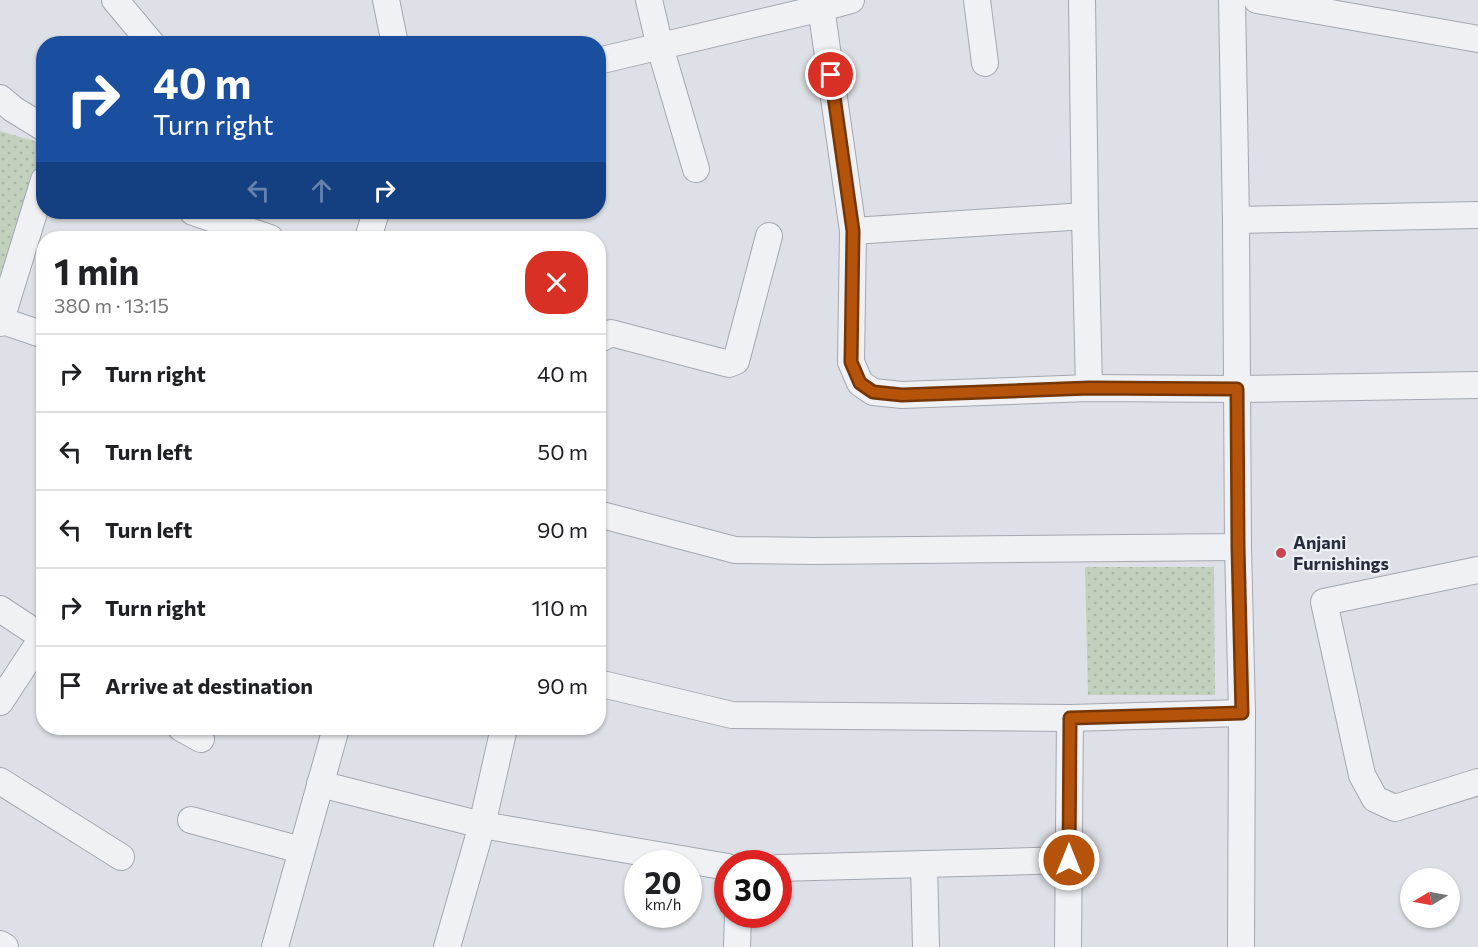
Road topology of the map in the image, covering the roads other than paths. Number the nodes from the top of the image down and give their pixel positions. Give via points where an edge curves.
1 (115, 0) edge
2 (386, 0) edge
3 (649, 0) edge
4 (851, 0) edge
5 (977, 0) edge
6 (1082, 0) edge
7 (1232, 0) edge
8 (1257, 0) edge
9 (821, 4) edge
10 (1358, 9) edge
11 (145, 36) edge
12 (393, 36) edge
13 (1478, 39) edge
14 (660, 46) junction
15 (606, 59) edge
16 (985, 63) dead end
17 (0, 98) edge
18 (36, 123) edge
19 (696, 169) dead end
20 (36, 206) edge
21 (1478, 215) edge
22 (1085, 216) junction
23 (214, 219) edge
24 (1236, 220) junction
25 (249, 231) edge
26 (853, 231) junction
27 (769, 236) dead end
28 (0, 321) edge
29 (36, 332) edge
30 (606, 336) edge
31 (1478, 385) edge
32 (1089, 388) junction
33 (1237, 389) junction
34 (606, 516) edge
35 (1238, 547) junction
36 (1478, 570) edge
37 (0, 609) edge
38 (36, 632) edge
39 (36, 648) edge
40 (606, 685) edge
41 (0, 702) edge
42 (1242, 713) junction
43 (1070, 718) junction
44 (334, 735) edge
45 (502, 735) edge
46 (0, 782) edge
47 (1478, 782) edge
48 (320, 784) junction
49 (190, 820) dead end
50 (483, 825) junction
51 (301, 850) junction
52 (121, 857) dead end
53 (1069, 860) junction
54 (924, 864) junction
55 (714, 865) edge
56 (792, 868) edge
57 (738, 928) edge
58 (0, 944) edge
59 (5, 947) edge
60 (274, 947) edge
61 (447, 947) edge
62 (737, 947) edge
63 (926, 947) edge
64 (1068, 947) edge
65 (1241, 947) edge

1 - 11 street
2 - 12 street
3 - 14 street
4 - 9 street
5 - 16 street
6 - 22 street
7 - 24 street
8 - 10 street
9 - 14 street
9 - 26 street
10 - 13 street
14 - 15 street
14 - 19 street
17 - 18 street
20 - 28 street
21 - 24 street
22 - 26 street
22 - 32 street
23 - 25 street
24 - 33 street
26 - 32 street via 851,362 860,383 873,392 902,395
27 - 30 street via 736,361 729,364 611,333
28 - 29 street
31 - 33 street
32 - 33 street
33 - 35 street
34 - 35 street via 735,550
35 - 42 street
36 - 47 street via 1324,602 1362,775 1375,799 1395,807
37 - 38 street
39 - 41 street
40 - 43 street via 732,715
42 - 43 street
42 - 65 street
43 - 53 street
44 - 48 street
45 - 50 street
46 - 52 street
48 - 50 street
48 - 51 street
49 - 51 street
50 - 55 street
50 - 61 street
51 - 60 street
53 - 54 street
53 - 64 street
54 - 56 street
54 - 63 street
57 - 62 street
58 - 59 street

